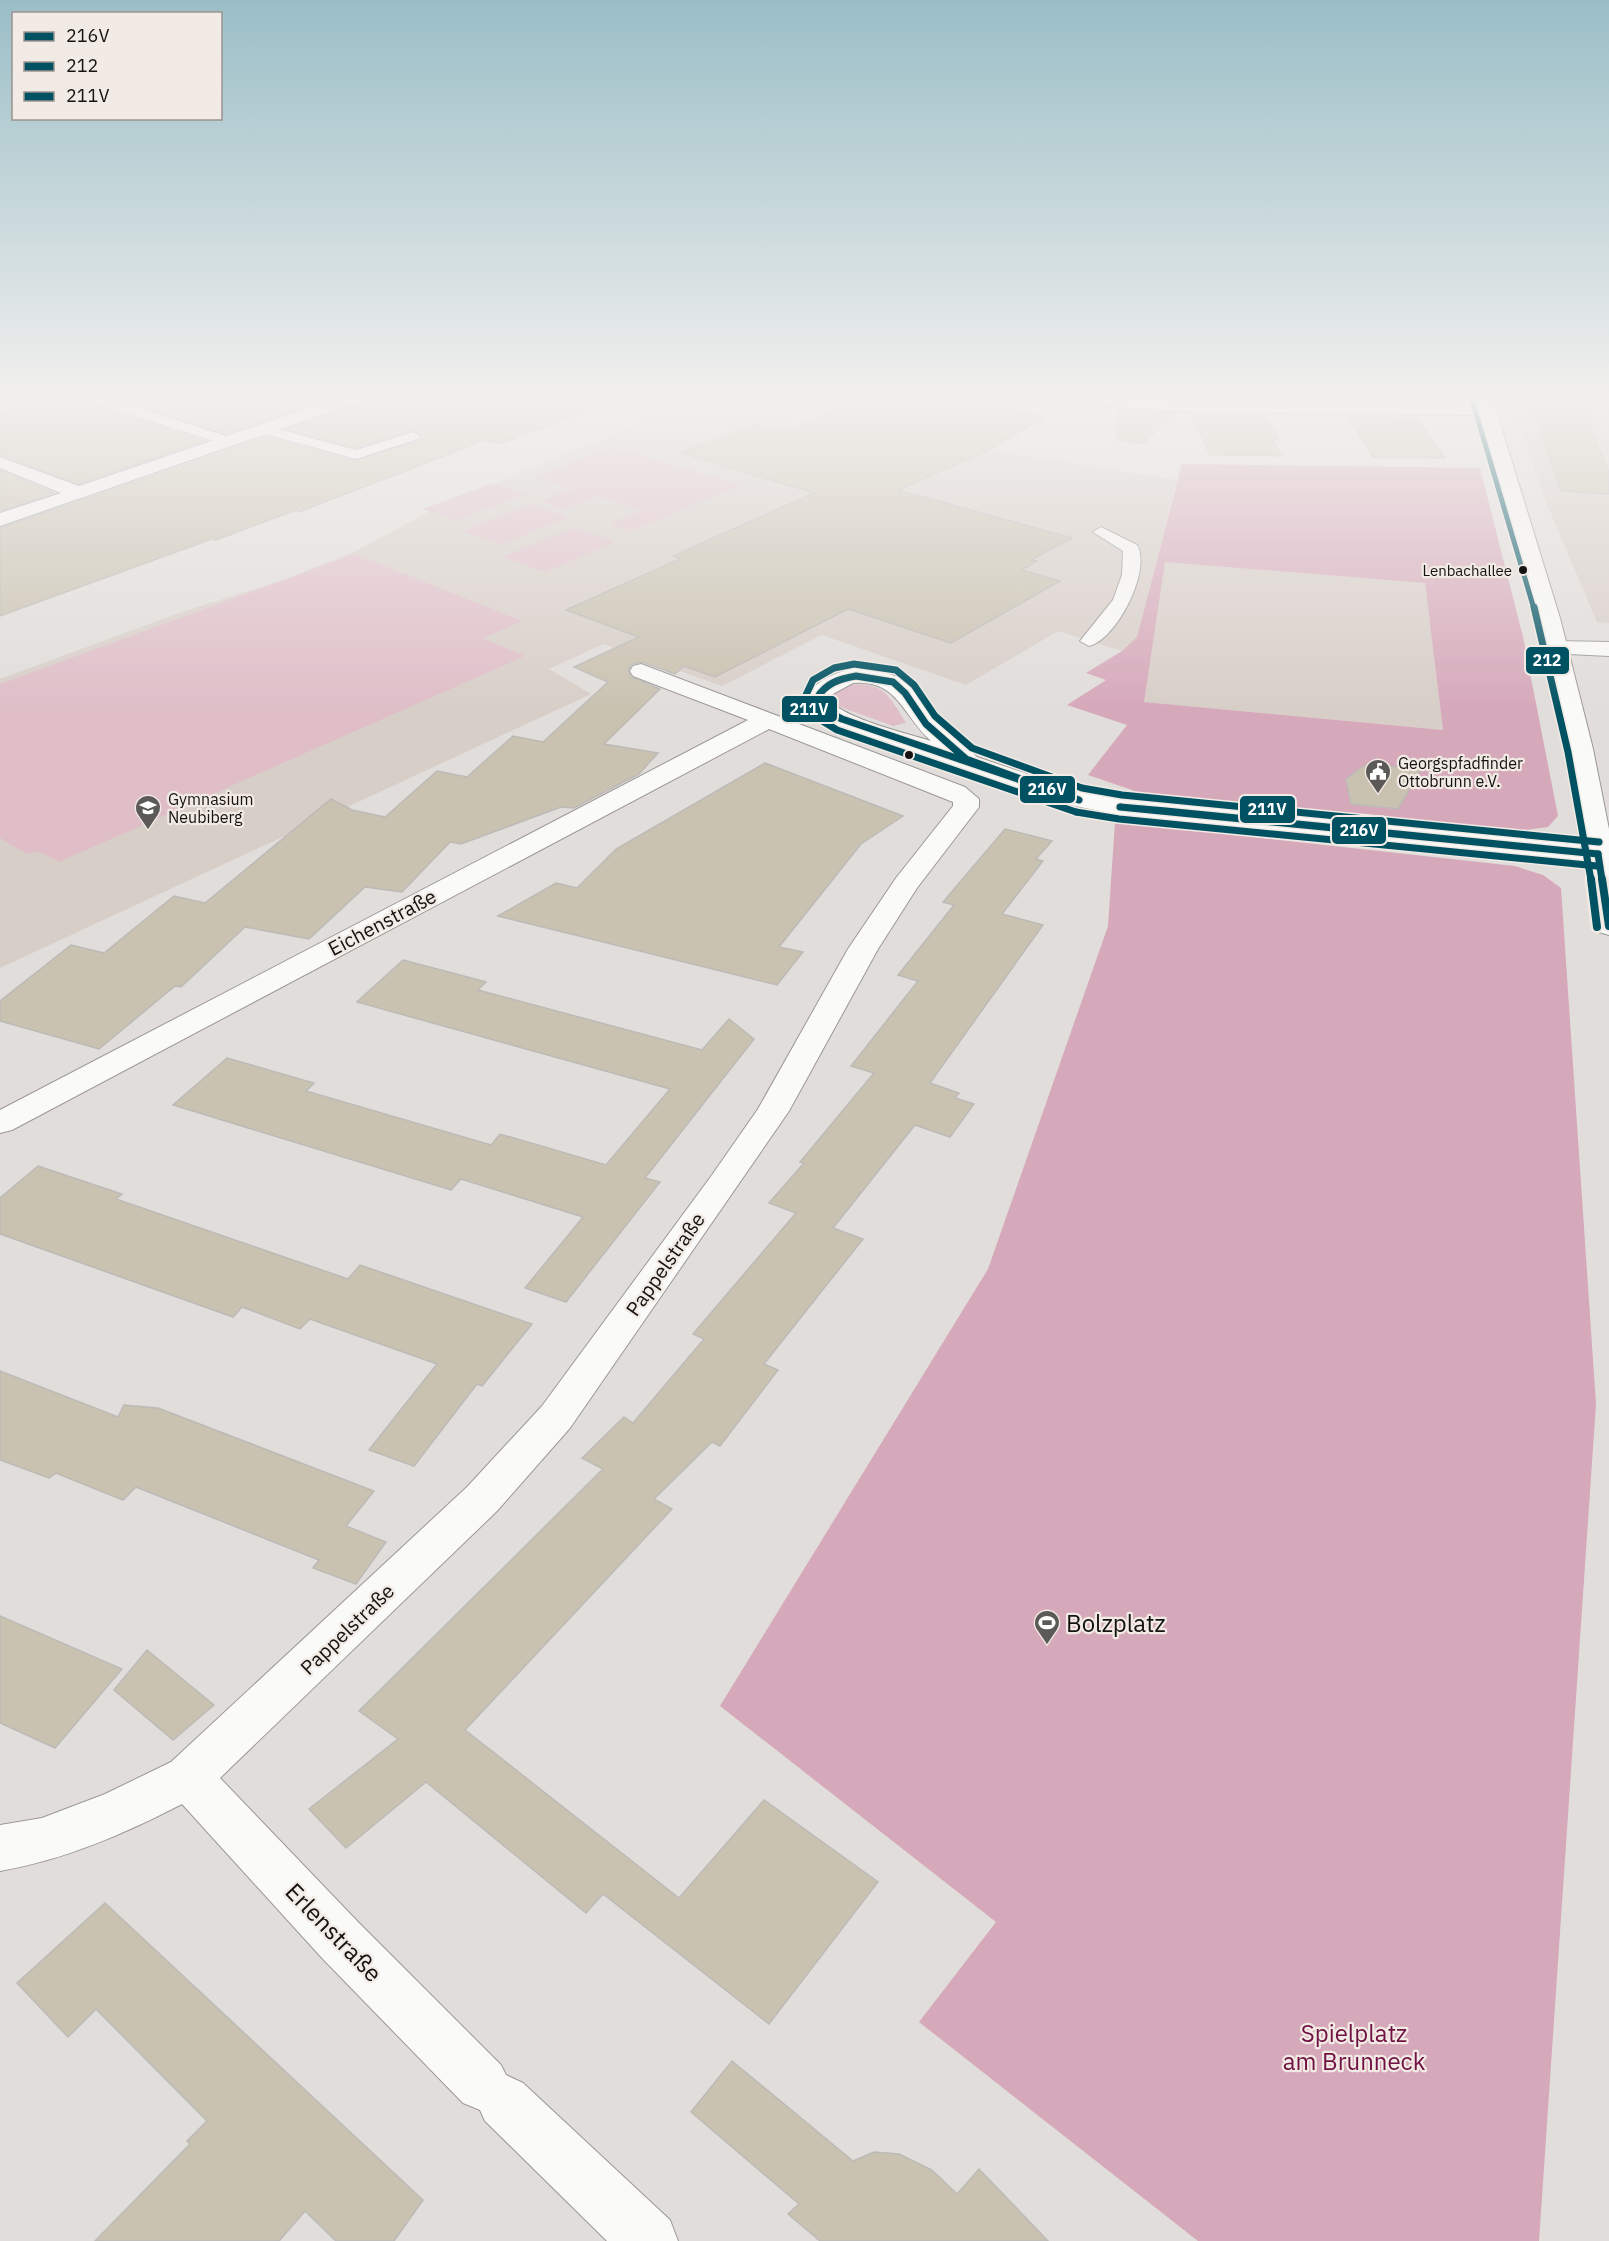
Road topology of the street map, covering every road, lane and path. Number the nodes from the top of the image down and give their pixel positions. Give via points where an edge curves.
1 (55, 502) edge
2 (1514, 502) edge
3 (0, 520) edge
4 (1101, 532) dead end
5 (1089, 641) dead end
6 (1557, 648) junction
7 (1609, 649) edge
8 (641, 671) dead end
9 (765, 721) junction
10 (966, 759) junction
11 (1604, 854) edge
12 (1609, 926) edge
13 (0, 1123) edge
14 (188, 1777) junction
15 (0, 1848) edge
16 (649, 2241) edge

1 - 3 street
2 - 6 street
4 - 5 lane via 1131,549 1134,567 1112,616
6 - 7 street
6 - 11 street
8 - 9 street, Pappelstraße
9 - 13 street, Eichenstraße
9 - 14 street, Pappelstraße via 956,792 966,799 966,807 906,884 863,949 773,1111 556,1417 482,1499
10 - 10 street via 926,724 893,682 856,676 838,679 822,688 817,698 822,709 843,719
10 - 11 street via 1079,800 1120,807
11 - 12 street
14 - 15 street, Pappelstraße via 111,1815 42,1841
14 - 16 street, Erlenstraße via 340,1940

